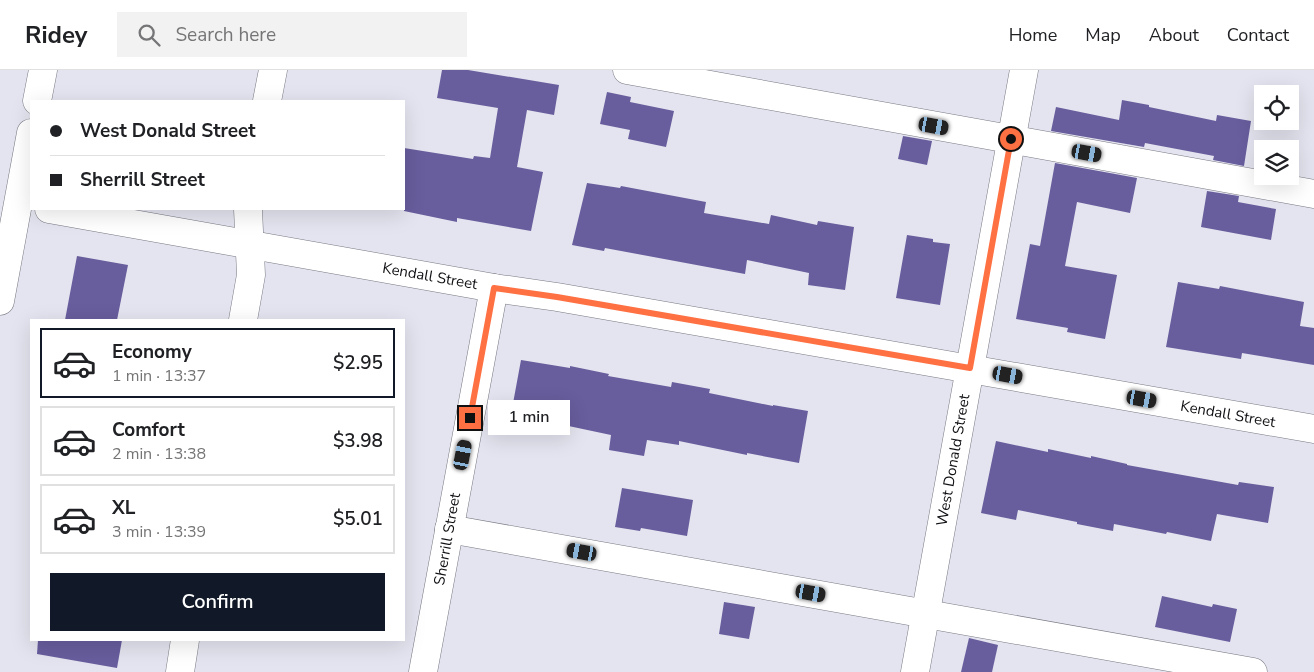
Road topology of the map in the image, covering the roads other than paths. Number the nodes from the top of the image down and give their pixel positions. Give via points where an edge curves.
1 (43, 70) edge
2 (273, 70) edge
3 (628, 70) edge
4 (1024, 70) edge
5 (37, 100) edge
6 (268, 100) edge
7 (30, 139) edge
8 (1011, 139) junction
9 (1314, 194) edge
10 (17, 202) edge
11 (55, 210) edge
12 (248, 210) edge
13 (250, 244) junction
14 (494, 288) junction
15 (0, 301) edge
16 (243, 319) edge
17 (970, 368) junction
18 (1314, 429) edge
19 (449, 529) junction
20 (925, 614) junction
21 (185, 641) edge
22 (180, 672) edge
23 (423, 672) edge
24 (914, 672) edge
25 (1253, 672) edge

1 - 5 street
2 - 6 street
3 - 8 street
4 - 8 street, West Donald Street
7 - 10 street
8 - 9 street
8 - 17 street, West Donald Street
10 - 15 street
11 - 13 street, Kendall Street
12 - 13 street
13 - 14 street, Kendall Street
13 - 16 street via 251,274
14 - 17 street, Kendall Street
14 - 19 street, Sherrill Street
17 - 18 street, Kendall Street
17 - 20 street, West Donald Street
19 - 20 street
19 - 23 street, Sherrill Street
20 - 24 street, West Donald Street
20 - 25 street
21 - 22 street

